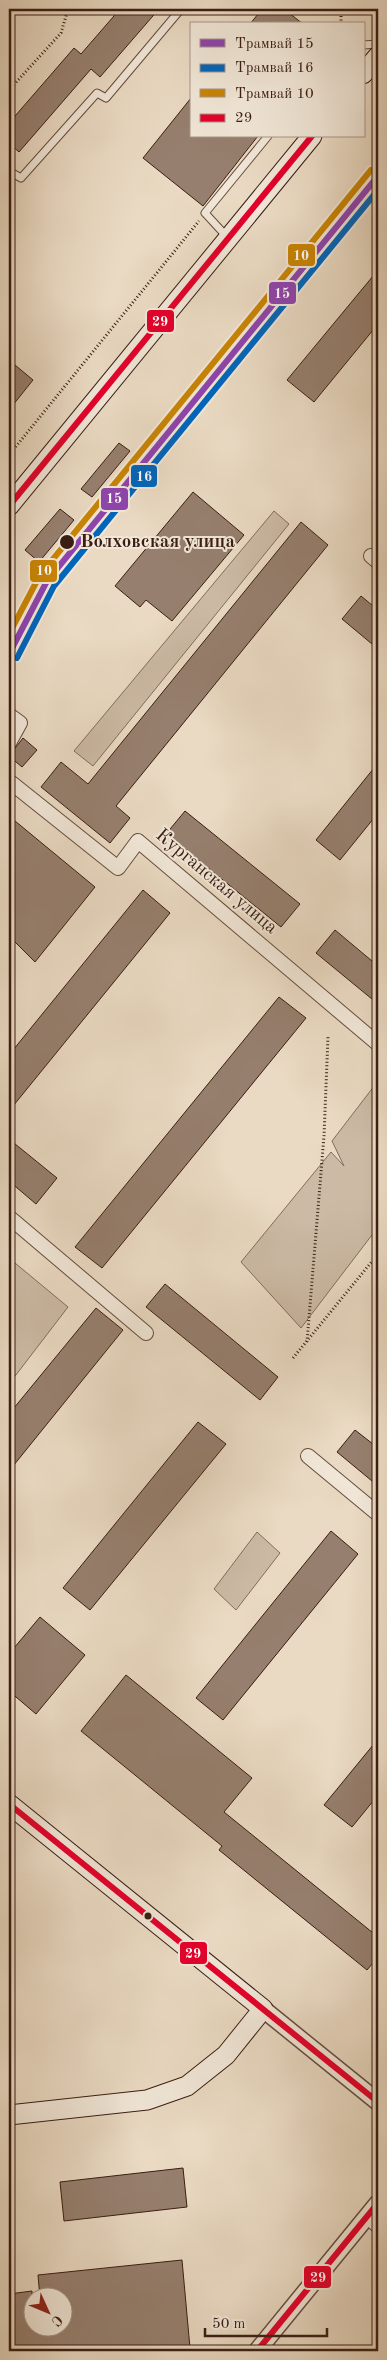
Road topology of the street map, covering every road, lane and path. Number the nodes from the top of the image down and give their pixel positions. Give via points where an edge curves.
1 (68, 9) edge
2 (181, 9) edge
3 (341, 9) edge
4 (342, 22) edge
5 (378, 44) edge
6 (364, 45) edge
7 (378, 56) edge
8 (364, 73) edge
9 (9, 90) edge
10 (266, 138) edge
11 (310, 138) edge
12 (9, 181) edge
13 (206, 213) junction
14 (228, 238) junction
15 (9, 456) edge
16 (9, 506) edge
17 (9, 715) edge
18 (9, 743) edge
19 (9, 781) edge
20 (328, 1037) dead end
21 (378, 1044) edge
22 (9, 1216) edge
23 (378, 1254) edge
24 (146, 1333) dead end
25 (307, 1342) junction
26 (293, 1358) dead end
27 (308, 1456) dead end
28 (378, 1514) edge
29 (9, 1804) edge
30 (262, 2009) junction
31 (378, 2102) edge
32 (9, 2115) edge
33 (378, 2203) edge
34 (373, 2221) edge
35 (257, 2351) edge

1 - 9 path via 61,33
2 - 12 lane via 106,98 97,92 21,178 14,174
3 - 4 path
5 - 6 lane
7 - 8 main road
10 - 13 lane
11 - 14 main road
13 - 14 lane
13 - 15 path
14 - 16 main road
17 - 18 street via 20,723
19 - 21 street, Курганская улица via 118,868 138,841
20 - 25 path via 324,1136
22 - 24 street
23 - 25 path
25 - 26 path
27 - 28 street
29 - 30 main road
30 - 31 street
30 - 32 main road via 226,2055 187,2086 147,2100
33 - 34 street
34 - 35 street

